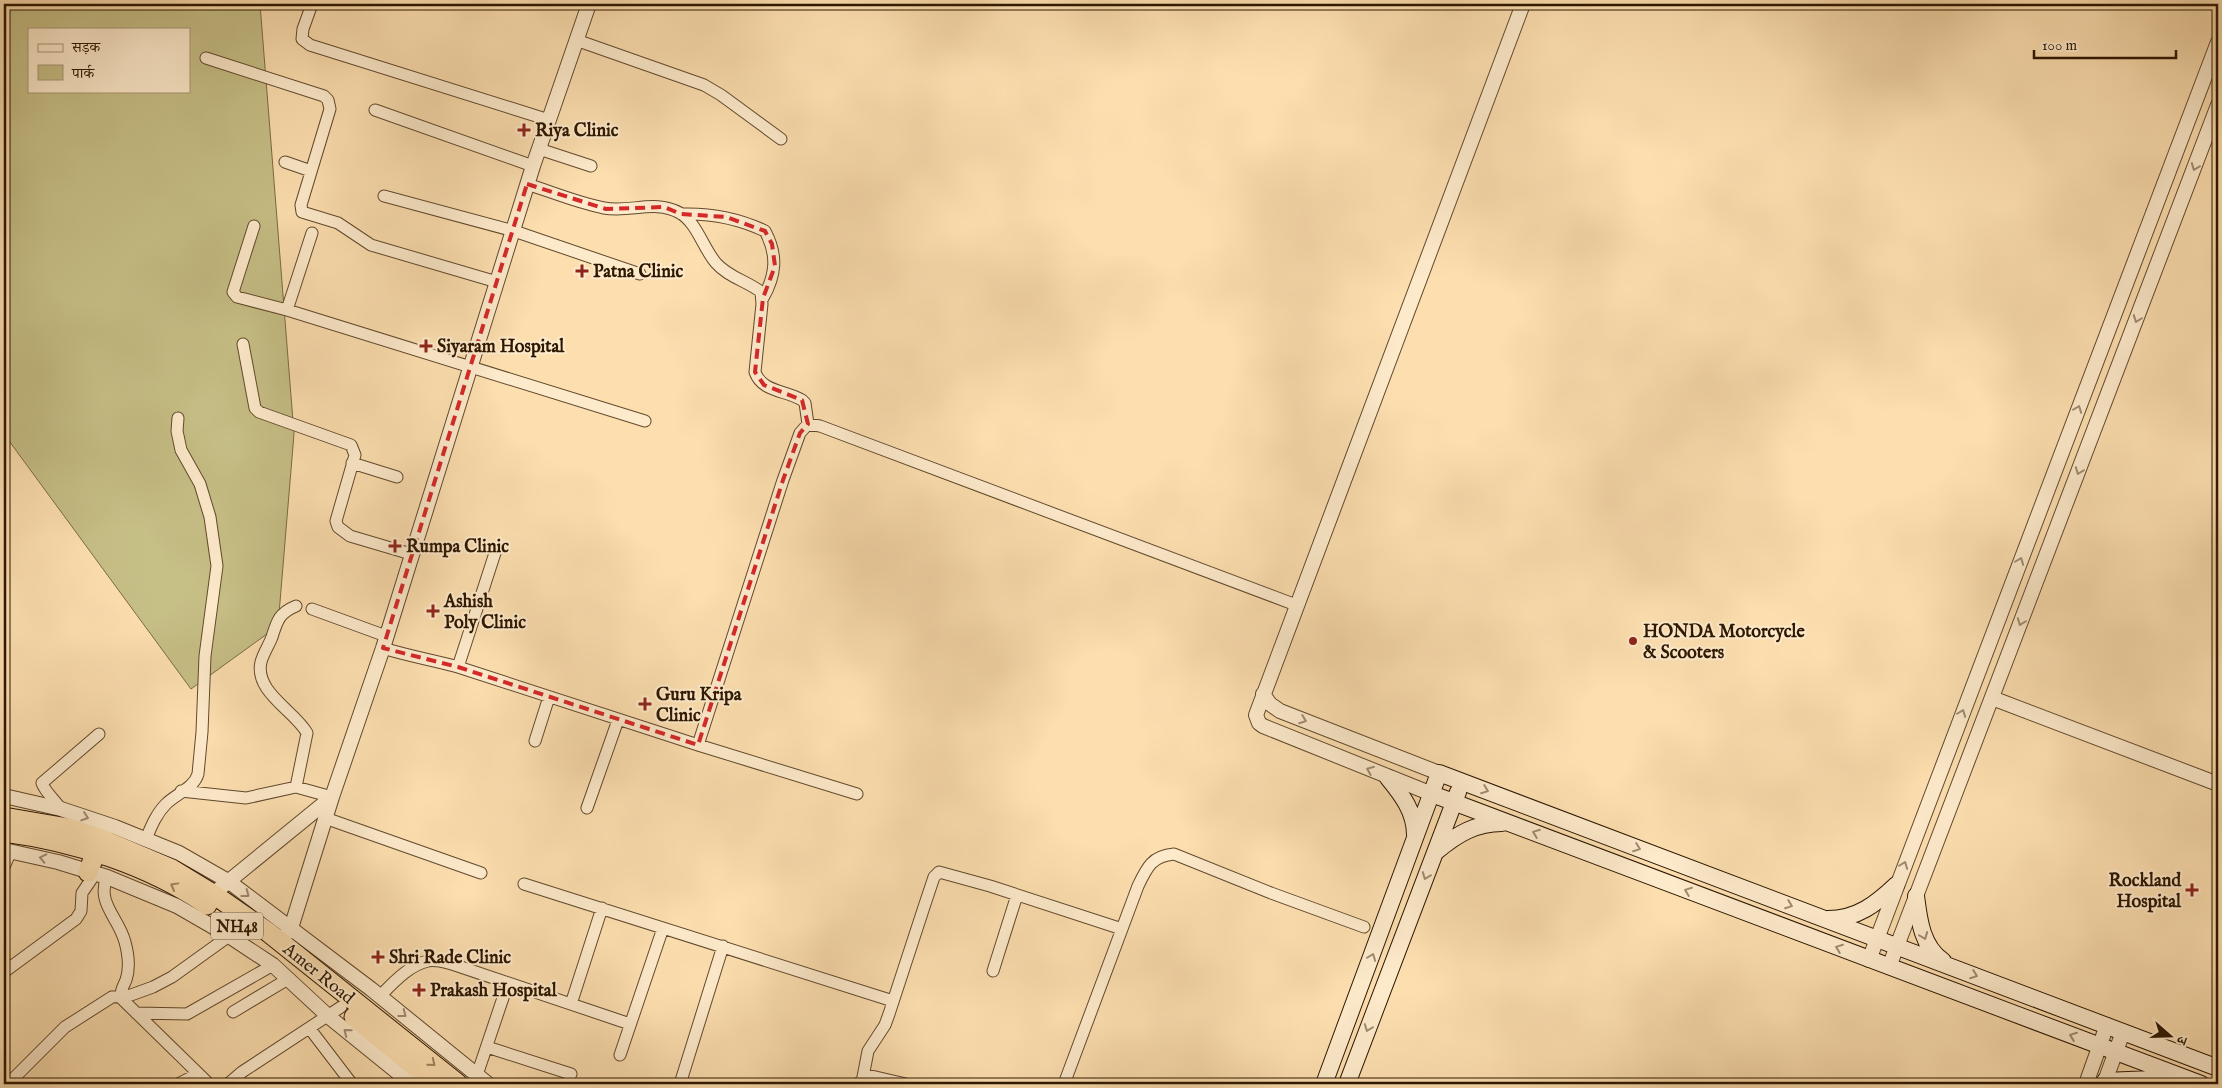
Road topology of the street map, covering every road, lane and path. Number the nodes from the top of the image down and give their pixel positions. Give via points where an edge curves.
1 (312, 4) edge
2 (589, 4) edge
3 (1522, 4) edge
4 (576, 40) junction
5 (2218, 42) edge
6 (206, 58) dead end
7 (2218, 105) edge
8 (376, 110) dead end
9 (549, 120) junction
10 (781, 139) dead end
11 (539, 149) junction
12 (285, 162) dead end
13 (533, 166) junction
14 (591, 166) dead end
15 (311, 171) junction
16 (527, 184) junction
17 (384, 196) dead end
18 (681, 214) junction
19 (254, 226) dead end
20 (514, 232) junction
21 (312, 233) dead end
22 (640, 274) dead end
23 (497, 282) junction
24 (762, 298) junction
25 (287, 310) junction
26 (243, 344) dead end
27 (470, 366) junction
28 (178, 418) dead end
29 (645, 421) dead end
30 (808, 424) junction
31 (352, 463) junction
32 (397, 477) dead end
33 (495, 553) dead end
34 (412, 554) junction
35 (1296, 605) junction
36 (296, 606) dead end
37 (312, 609) dead end
38 (385, 642) junction
39 (458, 667) junction
40 (1263, 694) junction
41 (549, 697) junction
42 (1992, 698) junction
43 (618, 720) junction
44 (99, 734) dead end
45 (535, 741) dead end
46 (698, 745) junction
47 (1439, 773) junction
48 (1388, 778) junction
49 (1462, 781) junction
50 (2218, 784) edge
51 (296, 787) junction
52 (181, 791) junction
53 (857, 794) dead end
54 (1432, 794) junction
55 (4, 796) edge
56 (332, 797) junction
57 (1454, 802) junction
58 (61, 808) junction
59 (587, 808) dead end
60 (4, 817) edge
61 (325, 818) junction
62 (1507, 822) junction
63 (4, 832) edge
64 (146, 839) junction
65 (1414, 840) junction
66 (7, 851) edge
67 (96, 852) junction
68 (1435, 853) junction
69 (4, 868) edge
70 (481, 873) dead end
71 (97, 875) junction
72 (228, 881) junction
73 (524, 884) dead end
74 (1896, 885) junction
75 (213, 894) junction
76 (1017, 895) junction
77 (1916, 896) junction
78 (602, 908) junction
79 (1824, 918) junction
80 (1383, 926) junction
81 (1364, 927) dead end
82 (662, 928) junction
83 (1122, 929) junction
84 (1404, 933) junction
85 (285, 935) junction
86 (229, 936) junction
87 (1876, 938) junction
88 (723, 946) junction
89 (1897, 946) junction
90 (1869, 960) junction
91 (273, 965) junction
92 (1950, 966) junction
93 (1889, 967) junction
94 (993, 971) dead end
95 (4, 972) edge
96 (288, 979) junction
97 (508, 983) junction
98 (120, 996) junction
99 (380, 996) junction
100 (893, 1000) junction
101 (571, 1004) junction
102 (233, 1012) dead end
103 (335, 1012) junction
104 (136, 1013) junction
105 (630, 1024) junction
106 (2107, 1025) junction
107 (310, 1029) junction
108 (2123, 1032) junction
109 (2100, 1046) junction
110 (487, 1047) junction
111 (2117, 1052) junction
112 (620, 1054) dead end
113 (2218, 1068) edge
114 (571, 1074) dead end
115 (477, 1075) junction
116 (2185, 1078) junction
117 (205, 1080) edge
118 (4, 1081) edge
119 (861, 1081) edge
120 (2104, 1082) edge
121 (167, 1084) edge
122 (173, 1084) edge
123 (178, 1084) edge
124 (228, 1084) edge
125 (352, 1084) edge
126 (412, 1084) edge
127 (436, 1084) edge
128 (458, 1084) edge
129 (488, 1084) edge
130 (680, 1084) edge
131 (906, 1084) edge
132 (1064, 1084) edge
133 (1324, 1084) edge
134 (1347, 1084) edge
135 (2086, 1084) edge
136 (2201, 1084) edge

1 - 9 street via 302,39 310,45
2 - 4 street
3 - 35 street
4 - 9 street
4 - 10 street via 704,85
74 -> 5 street
6 - 15 street via 328,100 330,109
7 -> 42 street
8 - 13 street
9 - 11 street
11 - 13 street
11 - 14 street
12 - 15 street
13 - 16 street
15 - 23 street via 300,208 305,214 338,223 371,245
16 - 18 street via 606,209 651,206
16 - 20 street
17 - 20 street
18 - 24 street via 717,264 761,292
18 - 24 street via 726,217 765,231 772,244 775,266 771,283
19 - 25 street via 234,295
20 - 22 street
20 - 23 street
21 - 25 street
23 - 27 street
24 - 30 street via 755,372 764,385 802,400
25 - 27 street
26 - 31 street via 255,408 351,445 355,455
27 - 29 street
27 - 34 street
28 - 52 street via 181,450 200,484 210,516 217,566 205,656 198,774 196,780
30 - 35 street
30 - 46 street via 800,434 783,480
31 - 32 street
31 - 34 street via 336,521 338,528 350,536
33 - 39 street
34 - 38 street
35 - 40 street
36 - 51 street via 284,611 261,662 268,690 301,722 307,733
37 - 38 street
38 - 39 street via 404,655
38 - 56 street
39 - 41 street
40 -> 47 street via 1280,711
48 -> 40 street via 1264,726 1256,715
41 - 43 street
41 - 45 street
42 - 50 street
42 - 77 street
43 - 46 street
43 - 59 street
44 - 58 street via 42,782
46 - 53 street
47 - 49 main road
47 - 54 main road
48 - 54 street
48 - 65 main road via 1408,806 1415,825
49 - 57 main road
49 -> 79 main road
51 - 52 street via 246,798
51 - 56 street
52 - 64 street via 159,812
54 - 57 main road
54 - 65 main road
55 - 58 street
56 - 61 street
56 - 72 street
57 - 62 main road
57 - 68 main road
58 -> 64 street
60 - 75 highway, Amer Road / NH48 via 68,828 99,838 172,869
61 - 70 street
61 - 85 street
62 - 68 main road via 1470,829 1452,838
90 -> 62 main road
63 - 67 highway, Amer Road / NH48 via 30,835
64 - 72 street via 179,853
65 - 80 main road
66 - 69 street
71 -> 66 street via 58,862
67 - 71 highway
103 -> 67 highway, Amer Road / NH48 via 260,942 203,902 164,880
68 -> 84 main road
71 - 86 street via 177,906
71 - 95 street via 83,891 76,919
71 - 98 street via 127,952 128,972
72 - 75 street
72 -> 85 street
73 - 78 street
74 - 79 main road via 1879,902 1861,913 1841,919
74 - 87 street
75 - 85 highway, Amer Road / NH48
76 - 83 street
76 - 94 street
76 - 100 street via 950,874 936,873
77 - 89 street
77 -> 92 main road via 1919,921 1928,946 1936,957
78 - 82 street
78 - 101 street
79 - 87 main road
80 - 84 main road
133 -> 80 main road
81 - 83 street via 1174,854 1160,855 1147,867
82 - 88 street
82 - 105 street
83 - 132 street
84 -> 134 main road
85 - 99 street
85 -> 128 highway, Amer Road / NH48
86 - 91 street
86 - 98 street via 154,987
87 - 89 main road
87 - 90 street
88 - 100 street
88 - 130 street
89 - 92 main road
89 - 93 street
90 - 93 main road
91 - 96 street
91 - 104 street via 187,1014
92 -> 106 main road
109 -> 93 main road
96 - 102 street
96 - 103 street
97 - 99 street via 452,964 427,961 397,978
97 - 101 street
97 - 110 street
98 - 104 street
98 - 118 street via 112,997 65,1027 10,1082
99 -> 115 street
100 - 119 street via 885,1025 868,1051
101 - 105 street
103 - 107 street
126 -> 103 street
103 - 127 highway, Amer Road / NH48
104 - 117 street
105 - 112 street
106 - 108 main road
106 - 109 street
107 - 124 street
107 - 125 street
108 - 111 street
108 - 113 main road
109 - 111 main road
109 - 135 street
110 - 114 street
110 - 115 street
111 - 116 main road
111 - 120 street
115 - 129 street
116 - 120 main road
116 - 136 main road
117 - 123 street via 194,1076
119 - 131 street via 867,1075 874,1075
121 - 122 street

